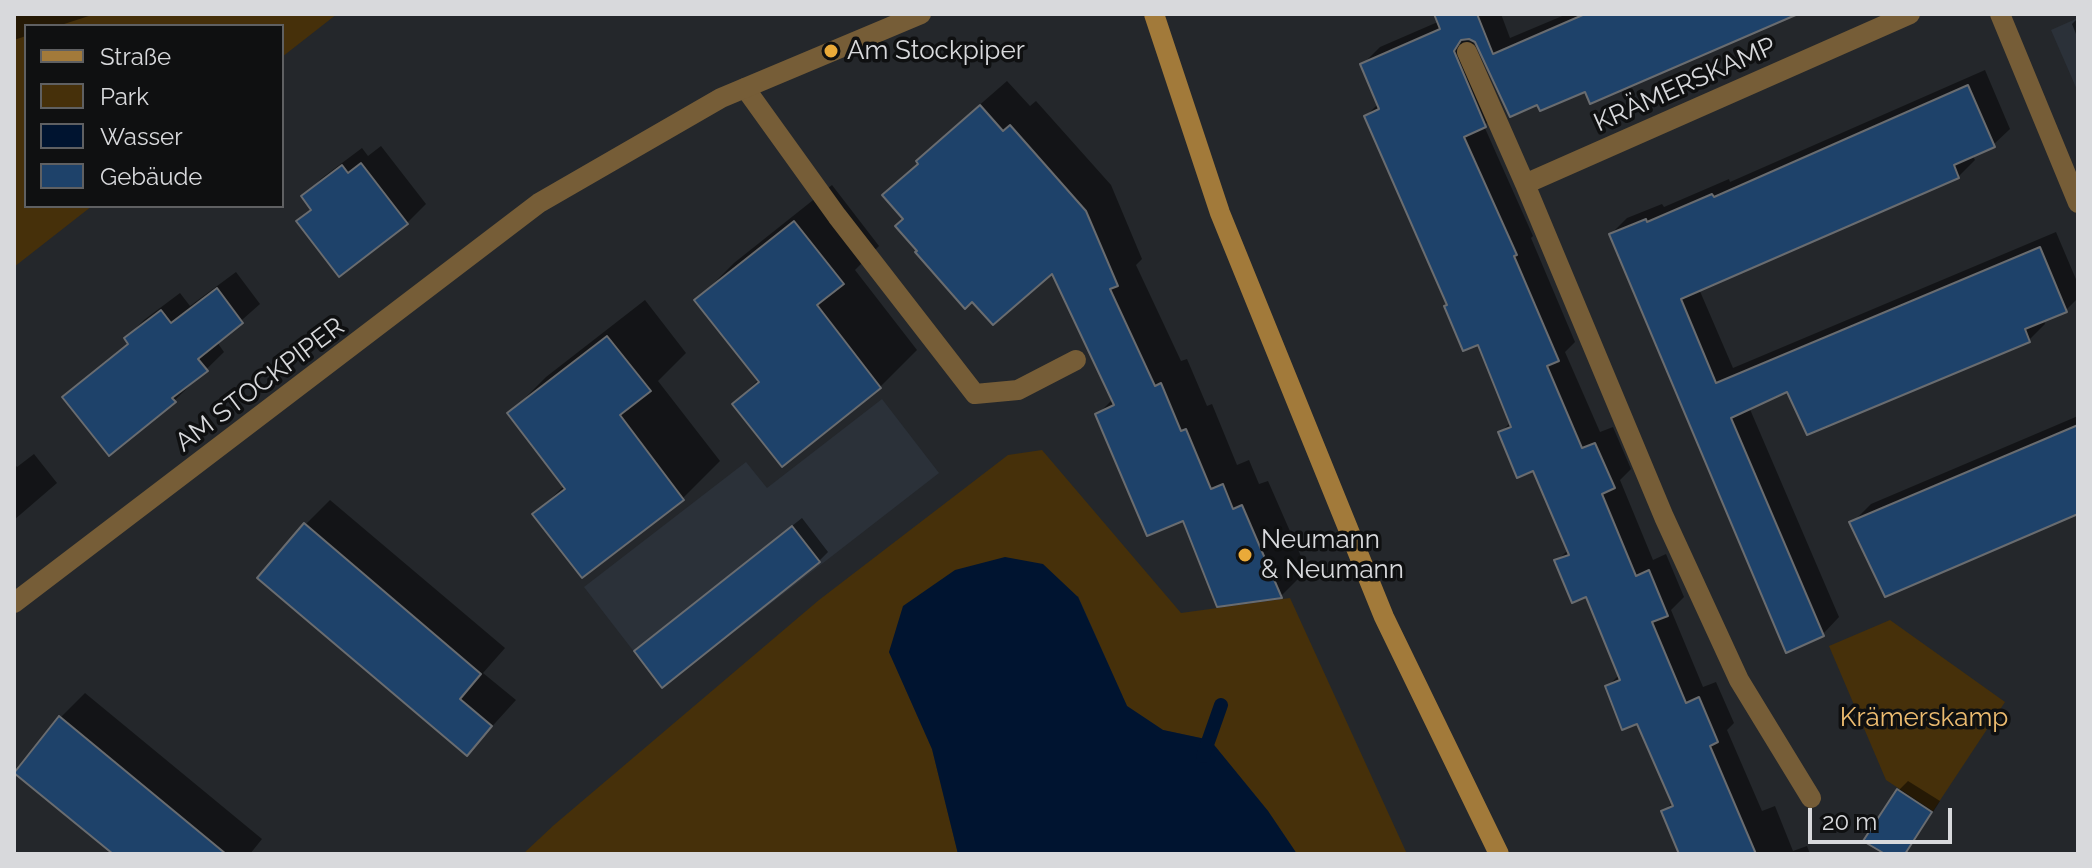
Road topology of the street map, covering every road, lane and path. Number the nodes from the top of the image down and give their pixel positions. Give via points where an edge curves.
1 (921, 14) edge
2 (1154, 14) edge
3 (1910, 14) edge
4 (2000, 14) edge
5 (1467, 52) dead end
6 (745, 88) junction
7 (1525, 184) junction
8 (2078, 203) edge
9 (1076, 360) dead end
10 (14, 603) edge
11 (1811, 798) dead end
12 (1499, 854) edge

1 - 6 street, AM STOCKPIPER
2 - 12 main road via 1220,213 1384,617
3 - 7 street, KRÄMERSKAMP
4 - 8 street
5 - 7 street
6 - 9 street via 975,394 1018,390
6 - 10 street, AM STOCKPIPER via 539,203
7 - 11 street via 1664,517 1739,680

